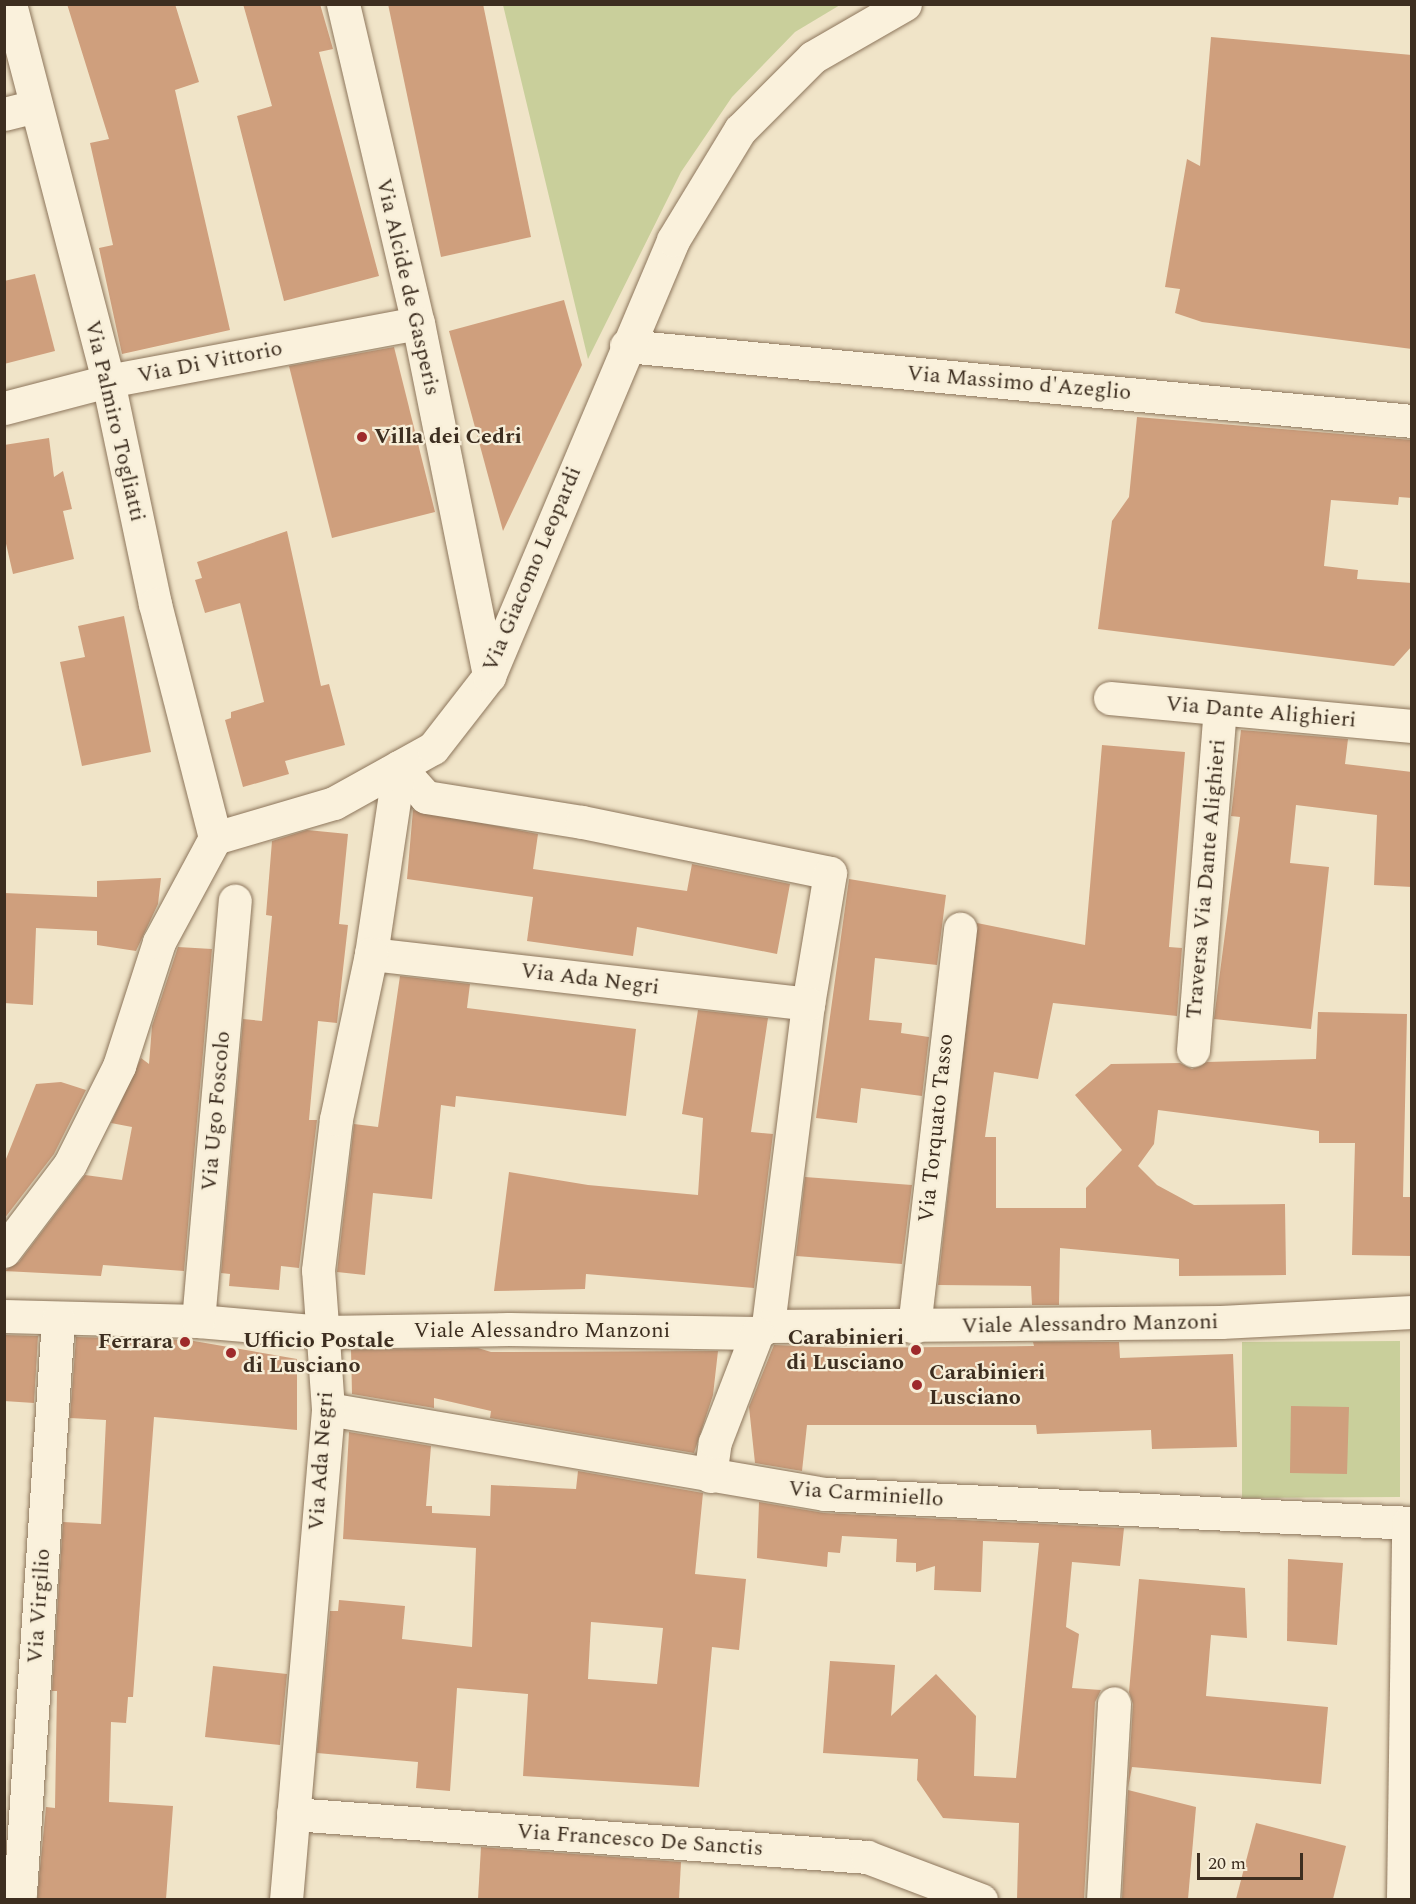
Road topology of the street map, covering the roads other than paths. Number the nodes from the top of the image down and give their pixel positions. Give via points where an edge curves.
1 (10, 4) edge
2 (343, 4) edge
3 (905, 4) edge
4 (36, 106) junction
5 (4, 114) edge
6 (418, 323) junction
7 (626, 346) junction
8 (108, 381) junction
9 (4, 408) edge
10 (1412, 421) edge
11 (489, 676) junction
12 (1110, 698) dead end
13 (1220, 709) junction
14 (1412, 726) edge
15 (399, 767) junction
16 (215, 838) junction
17 (235, 901) dead end
18 (960, 929) dead end
19 (371, 954) junction
20 (808, 1004) junction
21 (1193, 1050) dead end
22 (4, 1251) edge
23 (1412, 1312) edge
24 (4, 1316) edge
25 (58, 1319) junction
26 (198, 1321) junction
27 (914, 1327) junction
28 (762, 1329) junction
29 (322, 1332) junction
30 (328, 1409) junction
31 (710, 1476) junction
32 (1410, 1523) edge
33 (1114, 1702) dead end
34 (293, 1814) junction
35 (20, 1893) dead end
36 (286, 1899) edge
37 (981, 1899) edge
38 (1103, 1899) edge
39 (1403, 1899) edge

1 - 4 street, Via Palmiro Togliatti
2 - 6 street, Via Alcide de Gasperis
3 - 7 street, Via Giacomo Leopardi via 813,57 740,130 674,240
4 - 5 street
4 - 8 street, Via Palmiro Togliatti
6 - 8 street, Via Di Vittorio
6 - 11 street, Via Alcide de Gasperis
7 - 10 street, Via Massimo d'Azeglio
7 - 11 street, Via Giacomo Leopardi
8 - 9 street, Via Di Vittorio
8 - 16 street, Via Palmiro Togliatti via 156,604
11 - 15 street, Via Giacomo Leopardi via 433,748
12 - 13 street, Via Dante Alighieri
13 - 14 street, Via Dante Alighieri
13 - 21 street, Traversa Via Dante Alighieri
15 - 16 street, Via Giacomo Leopardi via 334,803
15 - 19 street, Via Ada Negri
15 - 20 street via 426,797 582,822 830,873
16 - 22 street via 159,942 119,1066 70,1164
17 - 26 street, Via Ugo Foscolo
18 - 27 street, Via Torquato Tasso
19 - 20 street, Via Ada Negri
19 - 29 street, Via Ada Negri via 336,1119 318,1270
20 - 28 street
23 - 27 street, Viale Alessandro Manzoni via 1221,1322
24 - 25 street, Viale Alessandro Manzoni
25 - 26 street, Viale Alessandro Manzoni
25 - 35 street, Via Virgilio
26 - 29 street, Viale Alessandro Manzoni
27 - 28 street, Viale Alessandro Manzoni
28 - 29 street, Viale Alessandro Manzoni
28 - 31 street via 722,1423
29 - 30 street, Via Ada Negri
30 - 31 street, Via Carminiello
30 - 34 street, Via Ada Negri
31 - 32 street, Via Carminiello via 825,1494
32 - 39 street
33 - 38 street
34 - 36 street, Via Ada Negri
34 - 37 street, Via Francesco De Sanctis via 867,1857

